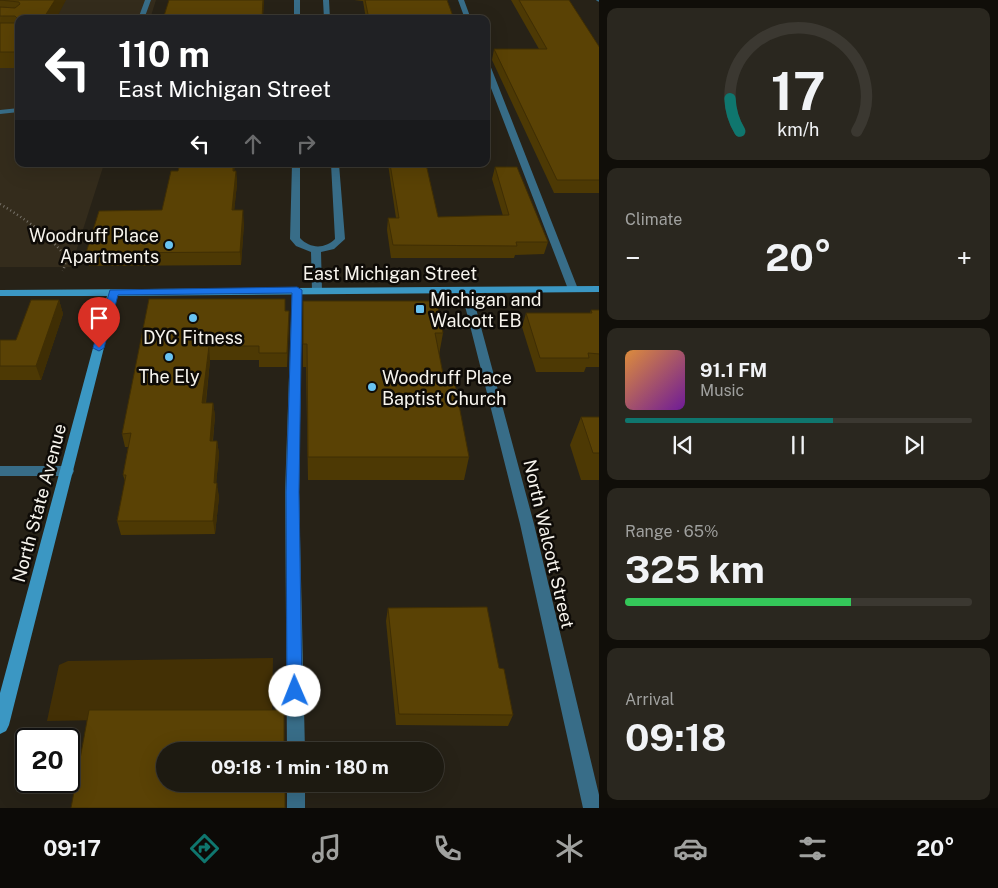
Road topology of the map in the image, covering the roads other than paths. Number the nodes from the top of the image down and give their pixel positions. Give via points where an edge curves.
1 (148, 0) edge
2 (298, 0) edge
3 (326, 0) edge
4 (461, 0) edge
5 (142, 15) edge
6 (297, 15) edge
7 (327, 15) edge
8 (467, 15) edge
9 (490, 75) edge
10 (15, 110) edge
11 (0, 112) edge
12 (296, 167) edge
13 (335, 167) edge
14 (316, 250) junction
15 (573, 289) junction
16 (599, 289) edge
17 (297, 290) junction
18 (317, 290) junction
19 (466, 290) junction
20 (113, 292) junction
21 (0, 293) edge
22 (0, 471) edge
23 (66, 471) junction
24 (0, 725) edge
25 (296, 742) edge
26 (296, 792) edge
27 (296, 808) edge
28 (592, 808) edge

1 - 5 street
2 - 6 street
3 - 7 street
4 - 8 street
9 - 15 street
10 - 11 street
12 - 14 street via 295,239 301,245
13 - 14 street via 340,239 332,247
14 - 18 street
15 - 16 main road, East Michigan Street
15 - 19 main road, East Michigan Street
17 - 18 main road, East Michigan Street
17 - 20 main road, East Michigan Street
17 - 25 street via 292,492
18 - 19 main road, East Michigan Street
19 - 28 street, North Walcott Street via 527,524
20 - 21 main road, East Michigan Street
20 - 23 main road, North State Avenue
22 - 23 street
23 - 24 main road, North State Avenue
26 - 27 street

